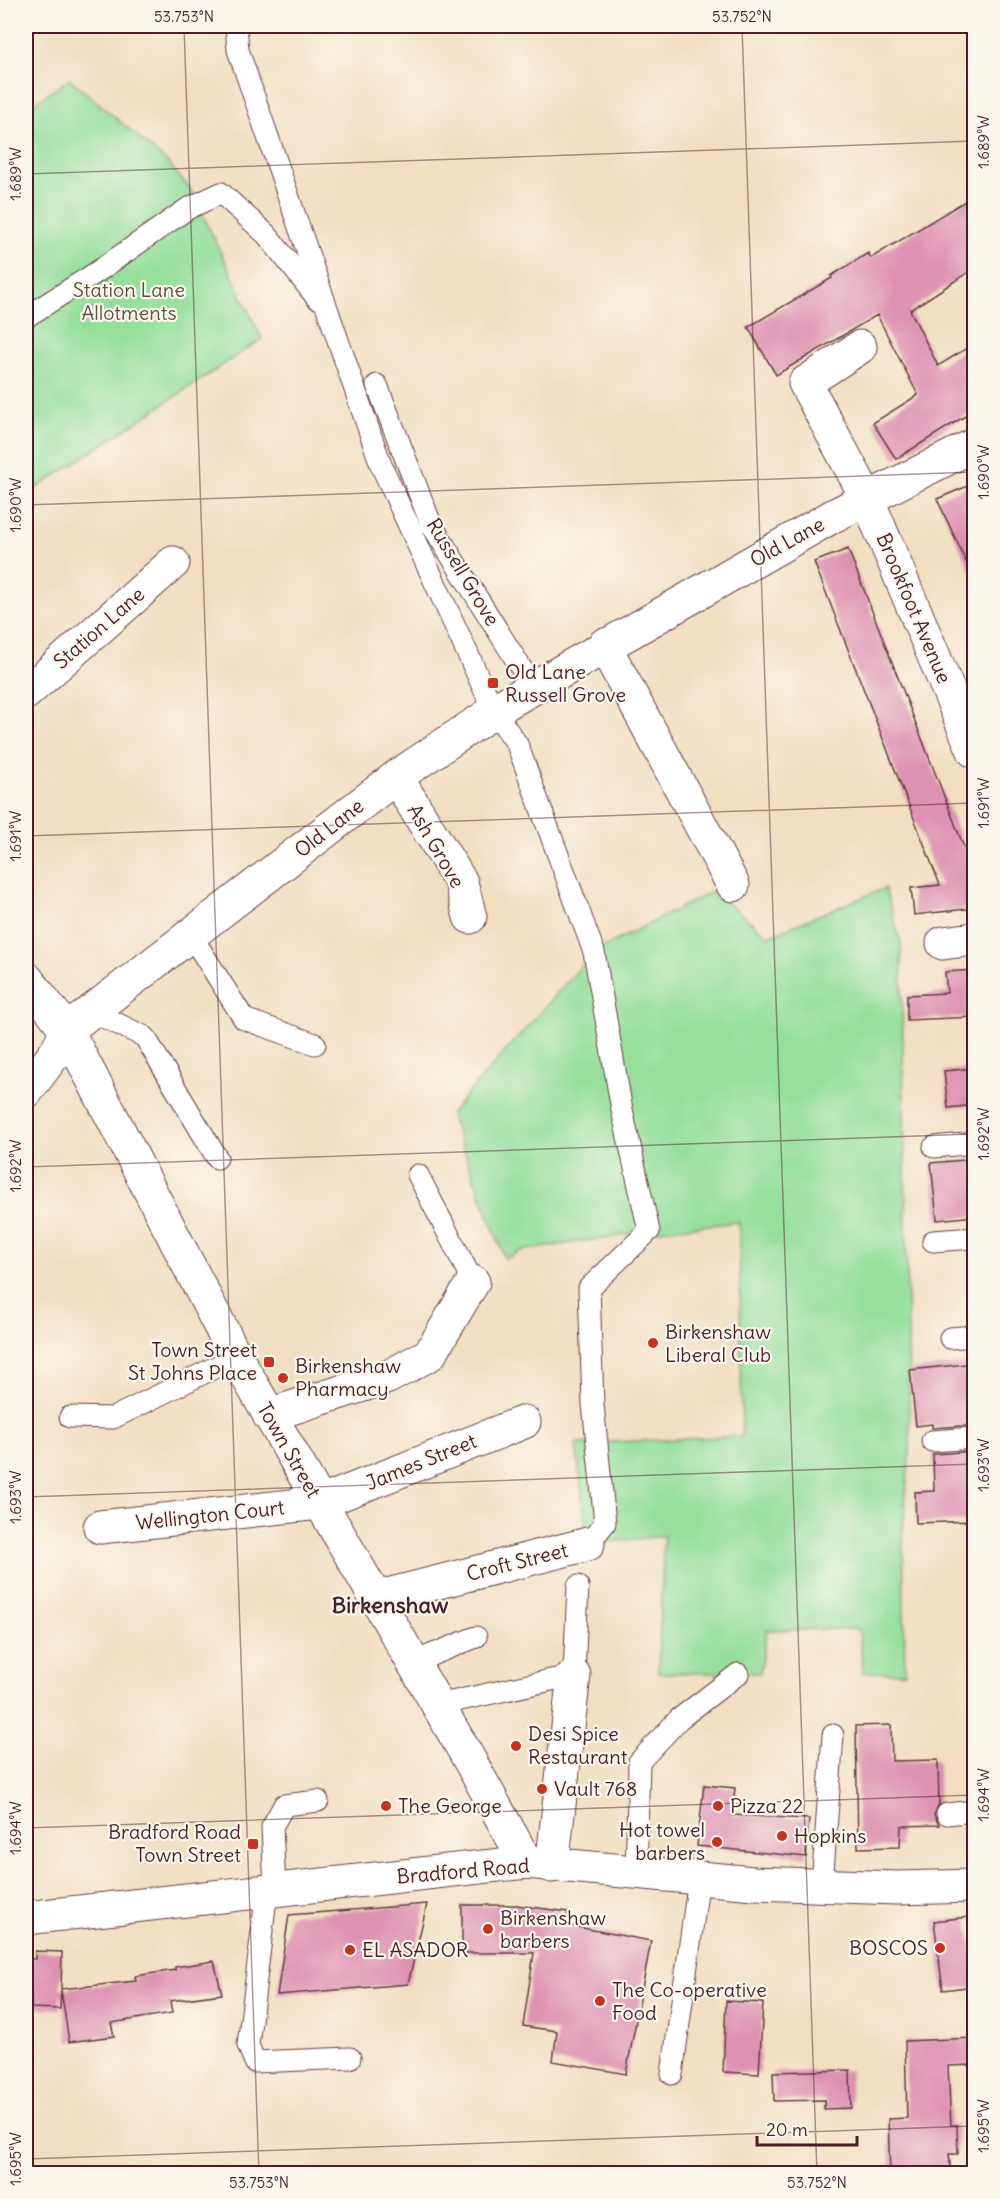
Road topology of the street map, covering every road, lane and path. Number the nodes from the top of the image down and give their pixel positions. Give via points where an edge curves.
1 (236, 26) edge
2 (326, 309) junction
3 (26, 317) edge
4 (860, 347) dead end
5 (377, 385) dead end
6 (975, 445) edge
7 (867, 498) junction
8 (173, 563) dead end
9 (604, 645) junction
10 (532, 687) junction
11 (26, 693) edge
12 (494, 711) junction
13 (975, 751) edge
14 (396, 777) junction
15 (733, 885) dead end
16 (470, 917) dead end
17 (191, 935) junction
18 (975, 939) edge
19 (943, 943) dead end
20 (26, 978) edge
21 (79, 1021) junction
22 (315, 1044) dead end
23 (26, 1092) edge
24 (975, 1143) edge
25 (934, 1147) dead end
26 (218, 1158) dead end
27 (418, 1175) dead end
28 (975, 1239) edge
29 (933, 1241) dead end
30 (474, 1282) joint
31 (975, 1336) edge
32 (950, 1338) dead end
33 (236, 1357) junction
34 (269, 1415) junction
35 (70, 1417) dead end
36 (524, 1422) dead end
37 (975, 1438) edge
38 (932, 1441) dead end
39 (319, 1503) junction
40 (100, 1527) dead end
41 (588, 1544) joint
42 (578, 1586) dead end
43 (376, 1598) junction
44 (476, 1637) dead end
45 (414, 1662) junction
46 (738, 1674) dead end
47 (574, 1675) junction
48 (438, 1705) junction
49 (833, 1735) dead end
50 (318, 1801) dead end
51 (975, 1812) edge
52 (948, 1814) dead end
53 (539, 1864) junction
54 (636, 1872) junction
55 (699, 1878) junction
56 (822, 1886) junction
57 (975, 1886) edge
58 (271, 1889) junction
59 (26, 1918) edge
60 (350, 2058) dead end
61 (672, 2074) dead end

1 - 2 lane via 238,50
2 - 3 lane via 267,235 221,193 187,209
2 - 12 lane via 381,465
4 - 7 street, Brookfoot Avenue via 805,383
5 - 10 lane, Russell Grove via 431,524
6 - 7 street, Old Lane
7 - 9 street, Old Lane
7 - 13 street, Brookfoot Avenue
8 - 11 street, Station Lane
9 - 10 street, Old Lane
9 - 15 street
10 - 12 street, Old Lane
12 - 14 street, Old Lane
12 - 41 lane via 517,744 594,952 621,1110 649,1231 589,1288 593,1404 605,1523
14 - 16 street, Ash Grove via 461,882
14 - 17 street, Old Lane
17 - 21 street, Old Lane
17 - 22 lane via 244,1019
18 - 19 street
20 - 21 street
21 - 23 street
21 - 26 lane via 145,1038
21 - 33 street, Town Street
24 - 25 lane
27 - 30 lane
28 - 29 lane
30 - 34 street via 430,1354 388,1377
31 - 32 lane
33 - 34 street, Town Street
33 - 35 lane via 113,1418
34 - 39 street, Town Street
36 - 39 street, James Street
37 - 38 lane
39 - 40 street, Wellington Court
39 - 43 street, Town Street
41 - 43 street, Croft Street
42 - 47 lane
43 - 45 street, Town Street
44 - 45 lane
45 - 48 street, Town Street
46 - 54 lane via 679,1719 639,1762
47 - 48 lane
47 - 53 street
48 - 53 street, Town Street
49 - 56 lane
50 - 58 lane via 284,1805 272,1827
51 - 52 lane
53 - 54 street, Bradford Road
53 - 58 street, Bradford Road
54 - 55 street, Bradford Road
55 - 56 street, Bradford Road
55 - 61 lane
56 - 57 street, Bradford Road
58 - 59 street, Bradford Road
58 - 60 lane via 248,2045 255,2062

